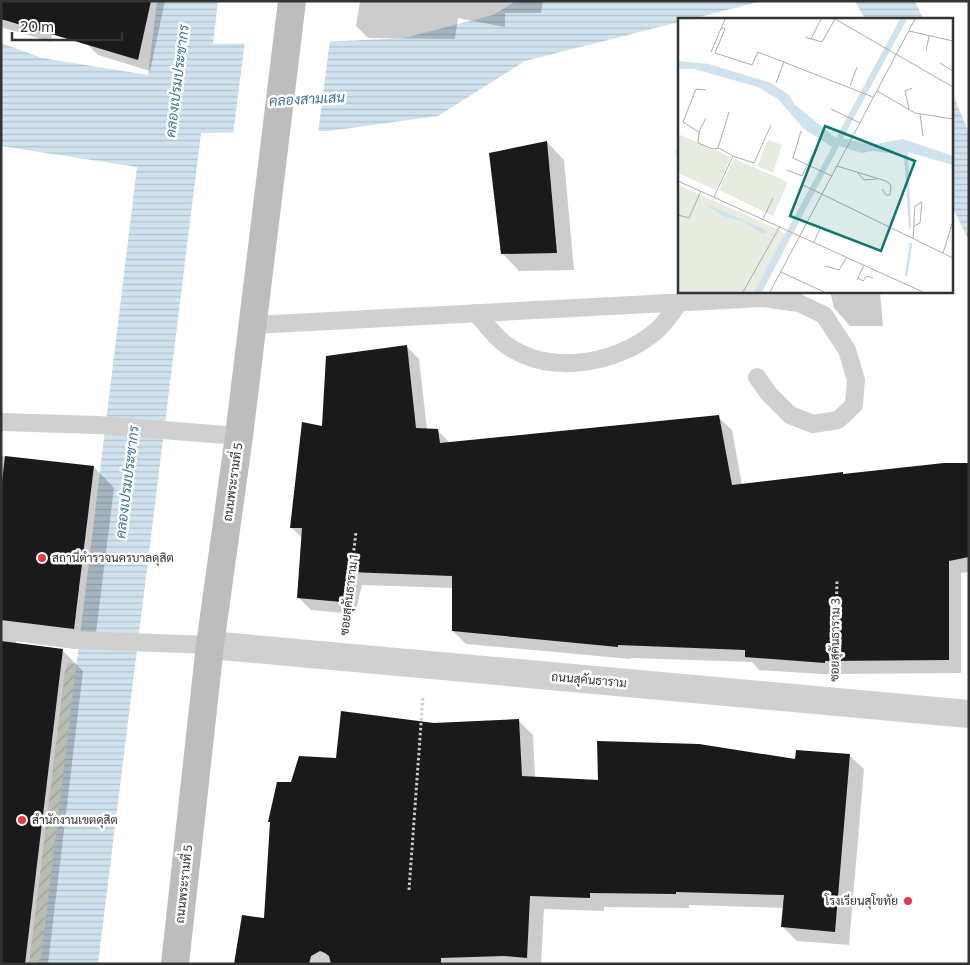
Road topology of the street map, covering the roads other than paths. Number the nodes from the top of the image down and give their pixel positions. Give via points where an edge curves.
1 (292, 1) edge
2 (679, 302) junction
3 (476, 314) junction
4 (253, 325) junction
5 (757, 377) dead end
6 (1, 422) edge
7 (239, 436) junction
8 (1, 630) edge
9 (210, 645) junction
10 (969, 714) edge
11 (175, 964) edge

1 - 4 main road, ถนนพระรามที่ 5
2 - 3 lane
2 - 3 lane via 656,332 628,350 590,361 561,364 530,358 504,344
2 - 5 lane via 764,298 799,303 824,316 847,350 856,380 854,405 838,420 813,424 790,415
3 - 4 lane
4 - 7 main road, ถนนพระรามที่ 5
6 - 7 lane via 98,425
7 - 9 main road, ถนนพระรามที่ 5
8 - 9 lane via 74,640
9 - 10 street, ถนนสุคันธาราม
9 - 11 main road, ถนนพระรามที่ 5

